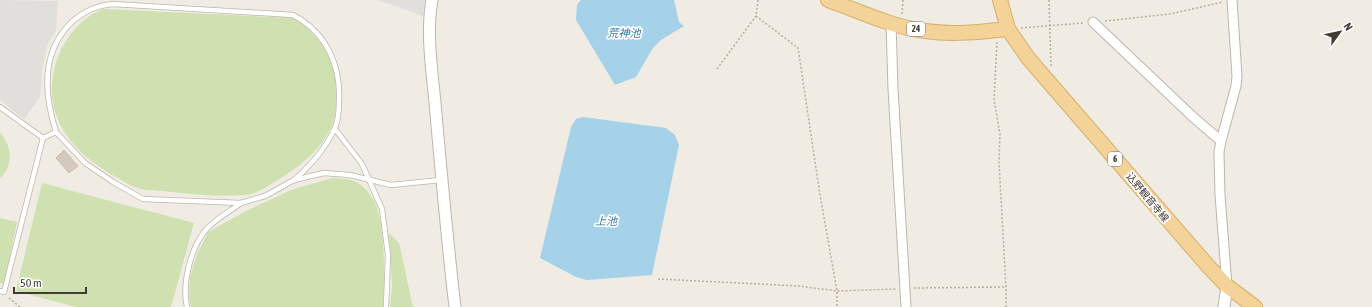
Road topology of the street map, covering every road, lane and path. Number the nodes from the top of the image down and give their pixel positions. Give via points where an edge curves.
1 (432, 0) edge
2 (758, 0) edge
3 (828, 0) edge
4 (903, 0) edge
5 (1000, 0) edge
6 (1048, 0) edge
7 (1229, 0) edge
8 (756, 16) junction
9 (1093, 22) junction
10 (897, 24) junction
11 (1049, 26) junction
12 (1003, 30) junction
13 (717, 69) dead end
14 (1052, 87) junction
15 (0, 107) edge
16 (335, 129) junction
17 (56, 132) junction
18 (43, 138) junction
19 (1220, 141) junction
20 (294, 180) junction
21 (369, 180) junction
22 (441, 180) junction
23 (241, 203) junction
24 (658, 279) dead end
25 (1227, 286) junction
26 (1006, 287) junction
27 (905, 288) junction
28 (2, 291) edge
29 (837, 291) junction
30 (20, 307) edge
31 (187, 307) edge
32 (386, 307) edge
33 (455, 307) edge
34 (837, 307) edge
35 (906, 307) edge
36 (1006, 307) edge
37 (1224, 307) edge
38 (1255, 307) edge

1 - 22 street via 430,44
2 - 8 path
3 - 10 main road, 24
4 - 10 path
5 - 12 main road, 込野観音寺線 / 6
6 - 11 path
7 - 9 path via 1170,14
7 - 19 street via 1237,76
8 - 13 path
8 - 29 path via 798,48
9 - 11 path
9 - 19 street
10 - 12 main road, 24 via 923,31 948,33
10 - 27 street via 893,89
11 - 12 path
11 - 14 path
12 - 14 main road, 込野観音寺線 / 6
12 - 26 path via 994,100 1000,134 999,163
14 - 25 main road, 込野観音寺線 / 6
15 - 18 lane
16 - 17 lane via 339,112 340,79 326,46 303,20 293,15 113,4 101,5 79,15 68,25 54,45 49,58 47,91 50,114
16 - 20 lane via 310,165
16 - 21 lane via 362,164
17 - 18 lane
17 - 23 lane via 85,163 143,199
18 - 28 lane
19 - 25 street via 1220,195
20 - 21 lane via 324,173 350,175
20 - 23 lane via 265,196
21 - 22 lane via 390,185
21 - 32 lane via 382,209 388,255
22 - 33 street
23 - 31 lane via 216,220 204,232 188,271
24 - 29 path via 799,286
25 - 37 street
25 - 38 main road, 込野観音寺線 / 6
26 - 27 path
26 - 36 path
27 - 29 path
27 - 35 street
28 - 30 path
29 - 34 path

